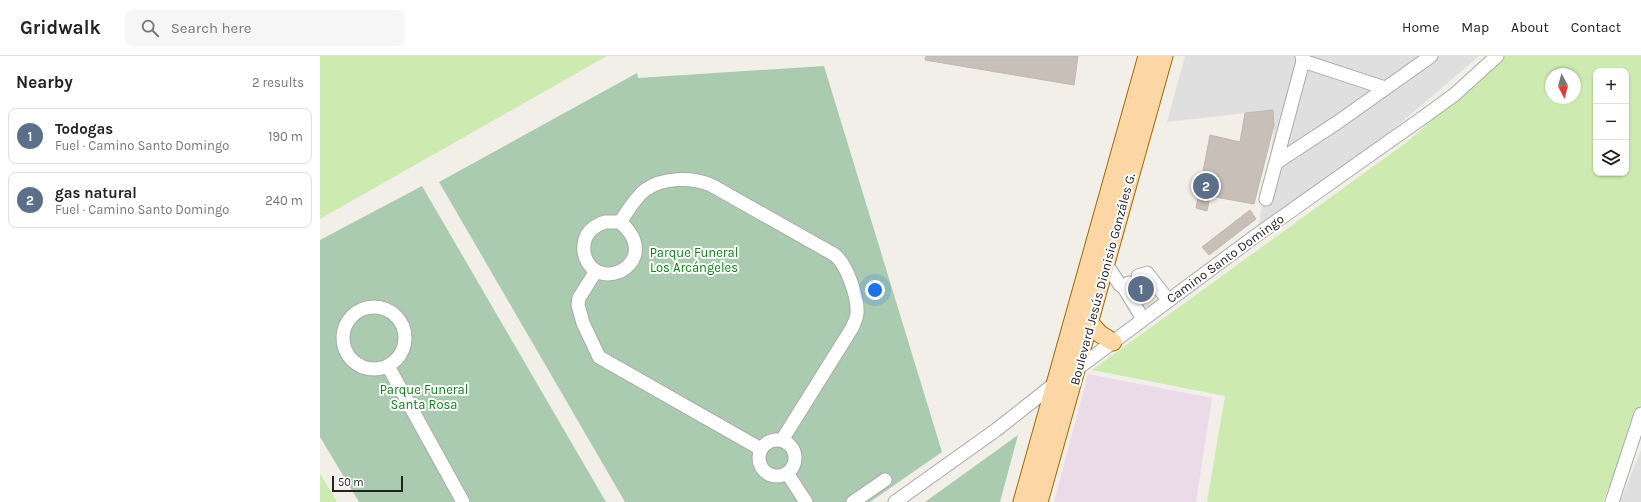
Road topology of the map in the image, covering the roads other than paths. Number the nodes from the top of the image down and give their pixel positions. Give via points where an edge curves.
1 (1147, 56) edge
2 (1164, 56) edge
3 (1431, 56) edge
4 (1497, 56) edge
5 (1302, 58) edge
6 (1385, 88) junction
7 (1277, 162) junction
8 (1266, 199) dead end
9 (620, 222) junction
10 (1106, 264) junction
11 (596, 271) junction
12 (1130, 281) junction
13 (1168, 300) junction
14 (1143, 319) junction
15 (1090, 322) junction
16 (1113, 342) junction
17 (388, 366) junction
18 (1078, 367) junction
19 (1054, 384) junction
20 (1641, 414) edge
21 (782, 440) junction
22 (762, 449) junction
23 (787, 473) junction
24 (885, 480) dead end
25 (463, 502) edge
26 (806, 502) edge
27 (853, 502) edge
28 (895, 502) edge
29 (1022, 502) edge
30 (1039, 502) edge
31 (1612, 502) edge

1 - 19 main road, Boulevard Jesús Dionisio Gonzáles G.
2 - 10 main road, Boulevard Jesús Dionisio Gonzáles G.
3 - 6 street
4 - 13 street, Camino Santo Domingo via 1454,95
5 - 6 street
5 - 7 street
6 - 7 street
7 - 8 street
9 - 11 street via 596,225 585,239 585,257
9 - 11 street via 634,237 636,245 633,261 628,267 616,273
9 - 21 street via 645,190 662,182 693,179 711,185 830,252 843,264 855,301 855,320
10 - 12 street via 1119,284
10 - 15 main road, Boulevard Jesús Dionisio Gonzáles G.
11 - 22 street via 579,298 578,305 583,323 599,357
12 - 13 street via 1147,273
12 - 14 street
13 - 14 street, Camino Santo Domingo
14 - 16 street, Camino Santo Domingo
15 - 16 main road via 1100,334
15 - 18 main road, Boulevard Jesús Dionisio Gonzáles G.
16 - 18 street, Camino Santo Domingo
17 - 17 street via 397,360 403,350 404,329 395,316 381,308 360,311 351,317 345,326 344,348 357,365 367,369
17 - 25 street
18 - 19 street, Camino Santo Domingo
18 - 30 main road, Boulevard Jesús Dionisio Gonzáles G.
19 - 28 street, Camino Santo Domingo via 996,430
19 - 29 main road, Boulevard Jesús Dionisio Gonzáles G.
20 - 31 street
21 - 22 street via 770,441
21 - 23 street via 795,452 794,464
22 - 23 street via 759,460 765,471 775,476
23 - 26 street
24 - 27 street

